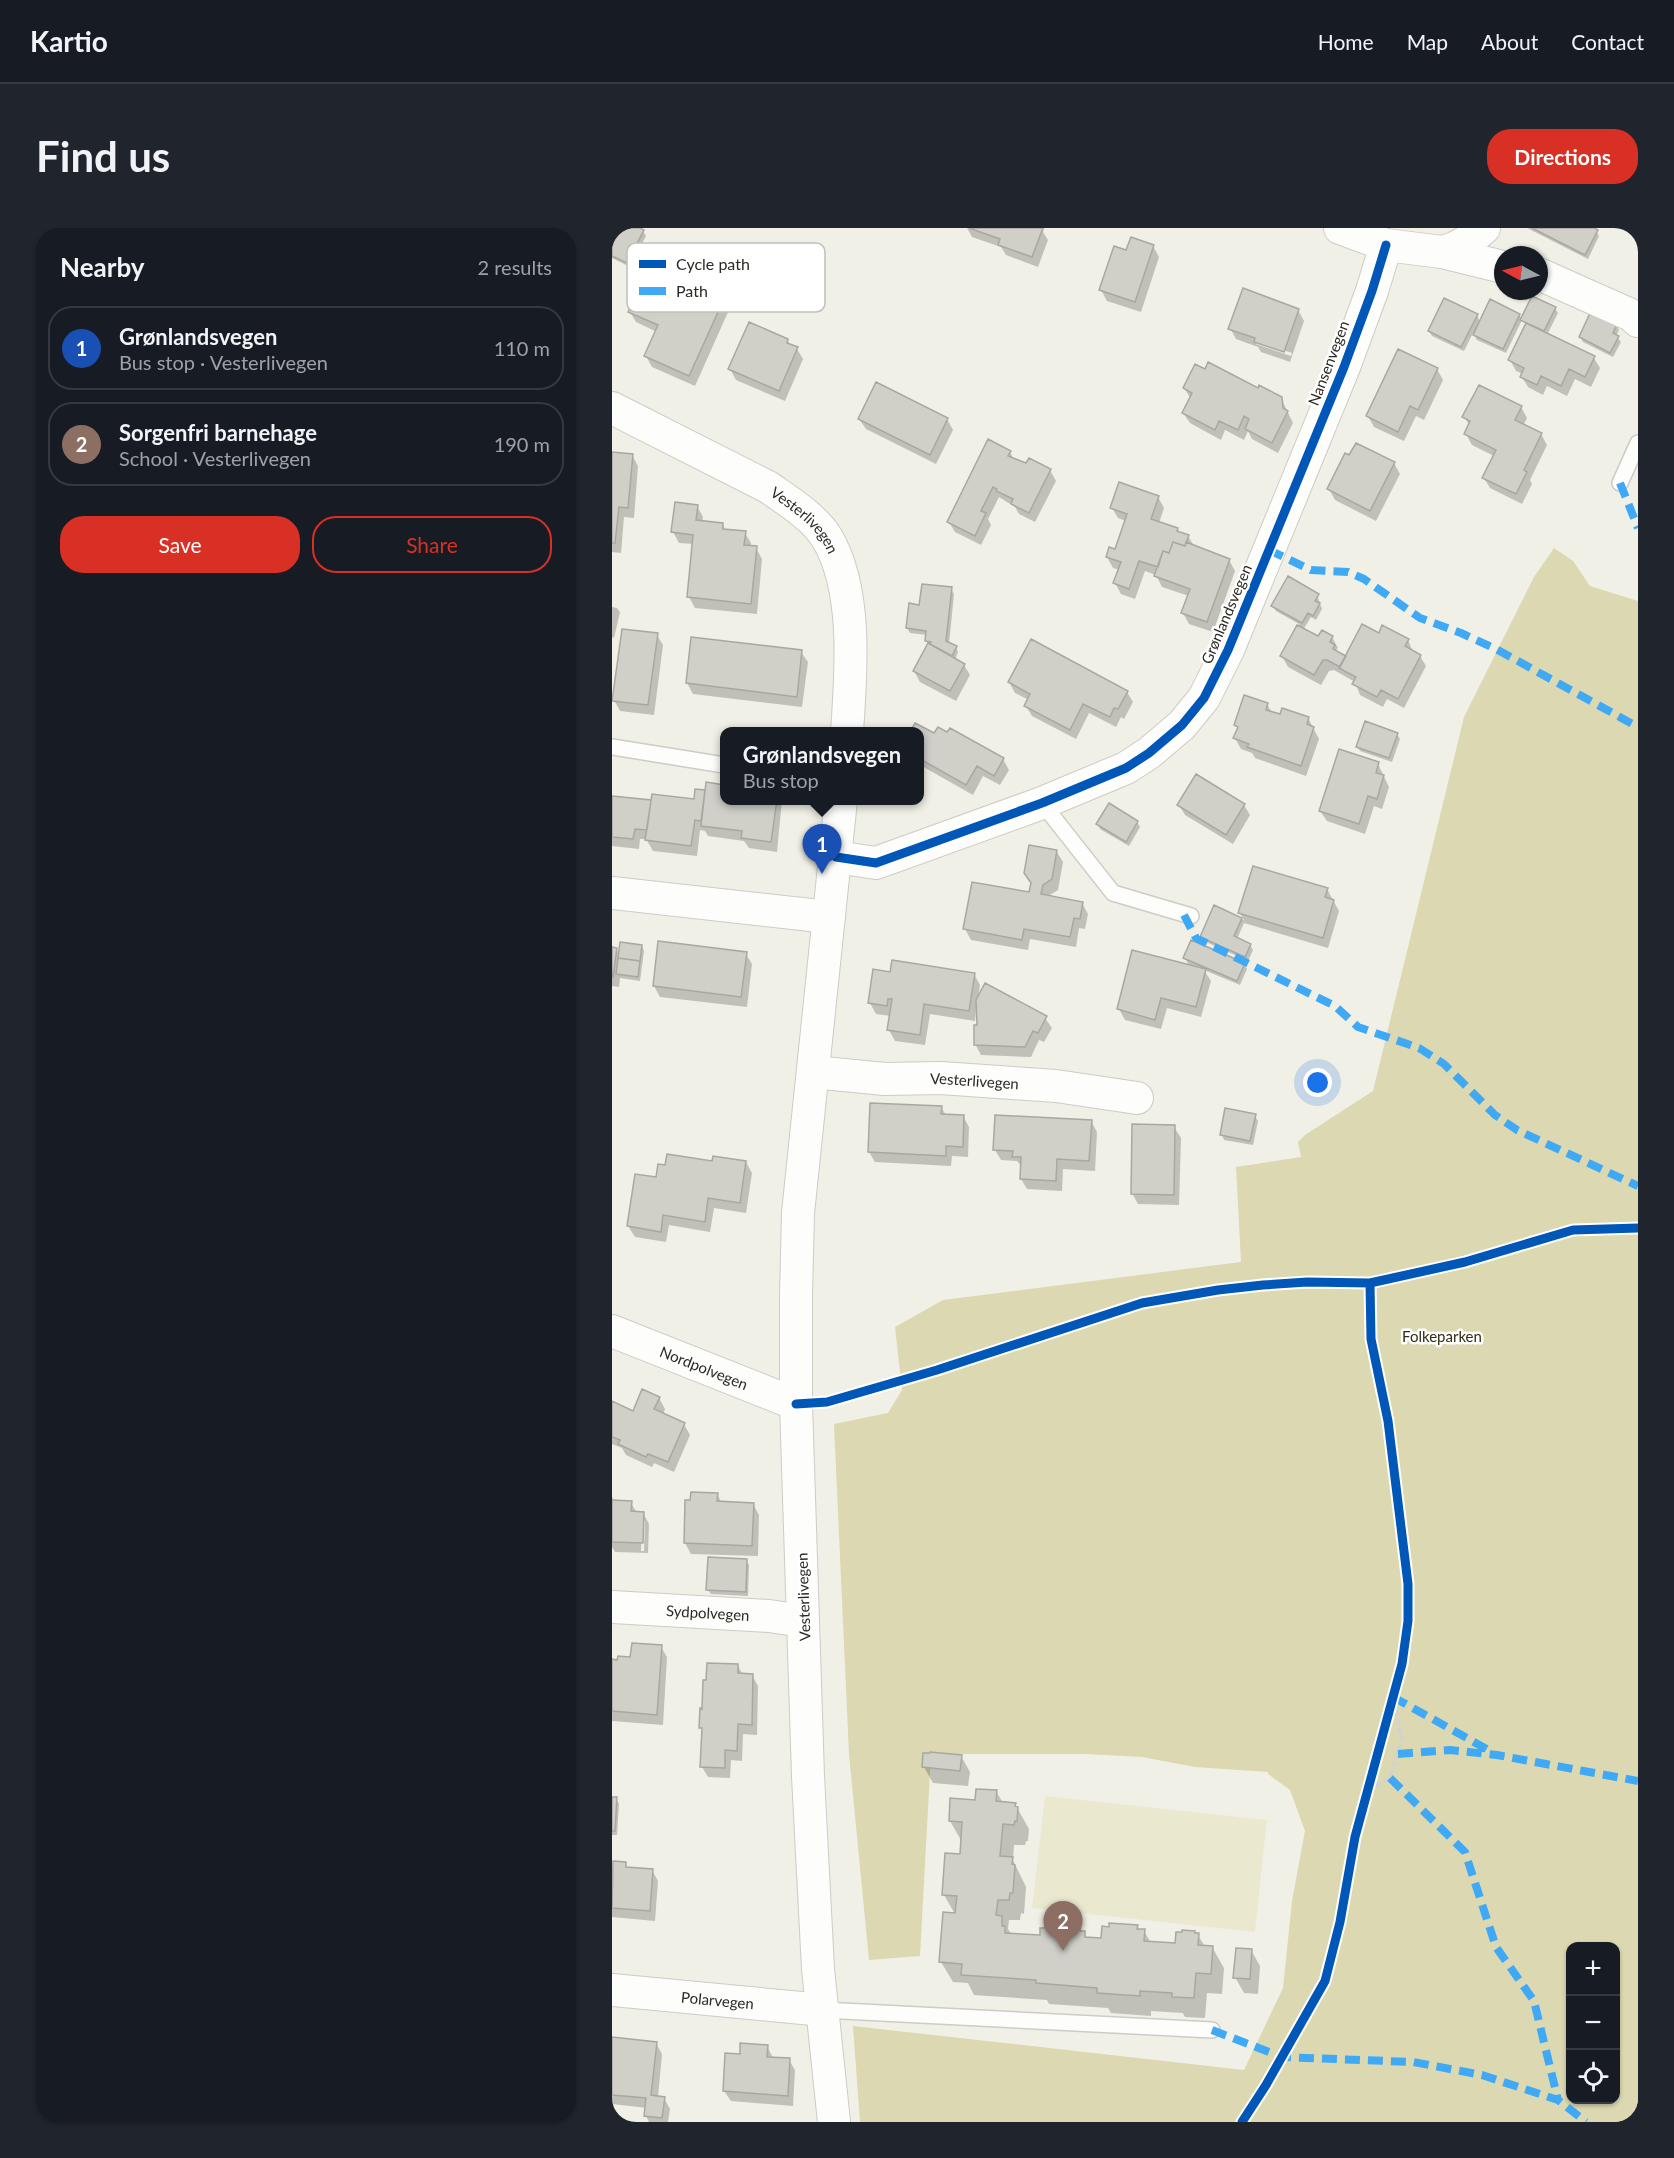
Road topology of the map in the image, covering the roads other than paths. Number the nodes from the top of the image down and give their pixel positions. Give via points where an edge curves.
1 (1340, 228) edge
2 (1484, 228) edge
3 (1386, 244) junction
4 (1442, 252) junction
5 (1494, 265) edge
6 (1548, 278) edge
7 (1638, 321) edge
8 (612, 408) edge
9 (1638, 443) edge
10 (1620, 483) dead end
11 (1294, 491) joint
12 (847, 727) edge
13 (612, 747) edge
14 (720, 764) edge
15 (1042, 804) junction
16 (841, 805) edge
17 (836, 856) junction
18 (612, 893) edge
19 (1191, 916) dead end
20 (829, 917) junction
21 (813, 1072) junction
22 (1137, 1098) dead end
23 (612, 1331) edge
24 (796, 1404) junction
25 (612, 1607) edge
26 (803, 1621) junction
27 (612, 1990) edge
28 (823, 2010) junction
29 (1212, 2030) dead end
30 (834, 2122) edge

1 - 3 street
2 - 4 street via 1472,240
3 - 4 street
3 - 11 street, Nansenvegen via 1344,367
4 - 5 street
6 - 7 street
8 - 12 street, Vesterlivegen via 768,487 826,537 845,589 852,657
9 - 10 lane
11 - 15 street, Grønlandsvegen via 1204,698 1182,725 1149,753 1126,768
13 - 14 lane
15 - 17 street, Grønlandsvegen via 876,863
15 - 19 lane via 1113,893
16 - 17 street, Vesterlivegen
17 - 20 street, Vesterlivegen
18 - 20 street
20 - 21 street, Vesterlivegen
21 - 22 street, Vesterlivegen via 1056,1086
21 - 24 street, Vesterlivegen via 798,1213
23 - 24 street, Nordpolvegen
24 - 26 street, Vesterlivegen
25 - 26 street, Sydpolvegen
26 - 28 street, Vesterlivegen
27 - 28 street, Polarvegen
28 - 29 lane
28 - 30 street, Vesterlivegen

